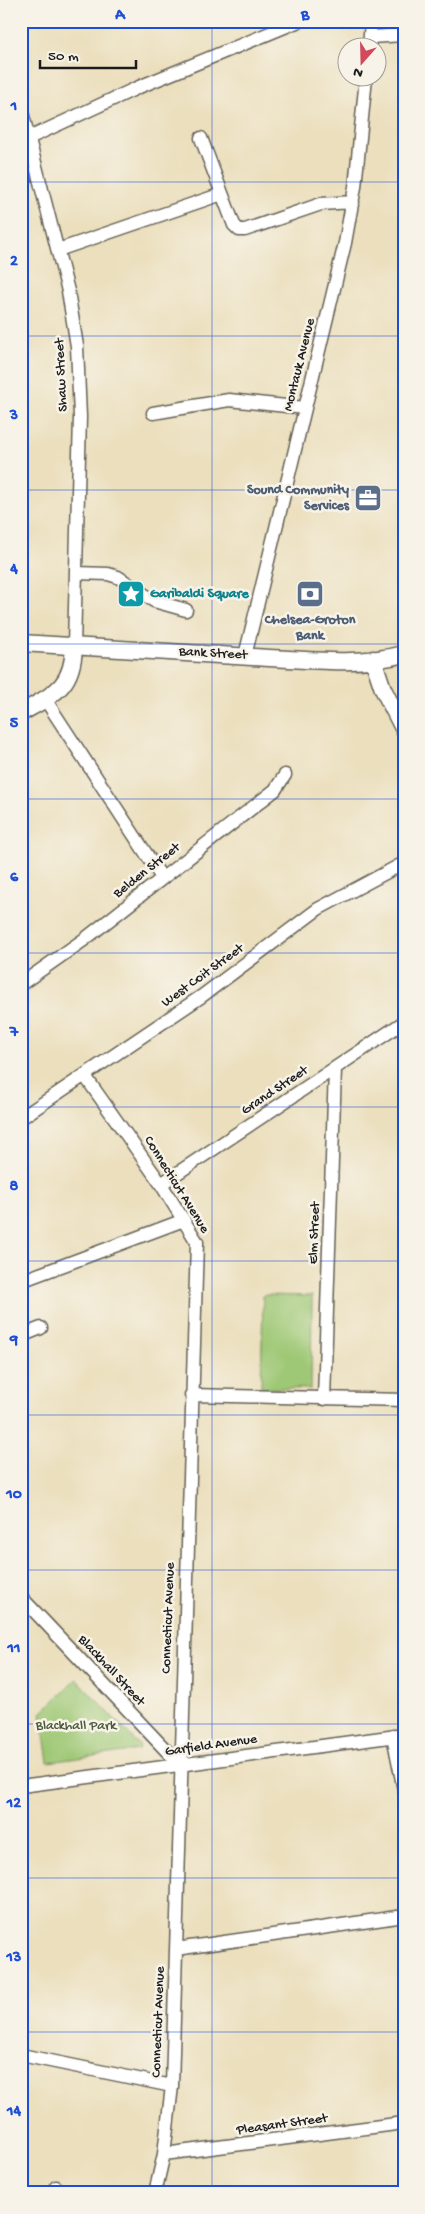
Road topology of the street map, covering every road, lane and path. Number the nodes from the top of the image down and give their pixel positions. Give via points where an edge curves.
1 (299, 21) edge
2 (371, 21) edge
3 (404, 35) edge
4 (369, 38) edge
5 (388, 38) edge
6 (365, 88) edge
7 (21, 108) edge
8 (29, 138) junction
9 (200, 138) dead end
10 (222, 194) junction
11 (353, 202) junction
12 (58, 250) junction
13 (305, 408) junction
14 (153, 413) dead end
15 (76, 573) junction
16 (186, 610) dead end
17 (21, 642) edge
18 (74, 646) junction
19 (404, 654) edge
20 (245, 656) junction
21 (373, 660) junction
22 (45, 699) junction
23 (21, 713) edge
24 (404, 730) edge
25 (284, 775) dead end
26 (404, 863) edge
27 (162, 878) junction
28 (21, 984) edge
29 (404, 1022) edge
30 (335, 1069) junction
31 (86, 1076) junction
32 (21, 1118) edge
33 (162, 1184) junction
34 (184, 1220) junction
35 (21, 1281) edge
36 (40, 1328) dead end
37 (21, 1336) edge
38 (191, 1395) junction
39 (324, 1399) junction
40 (404, 1400) edge
41 (21, 1597) edge
42 (398, 1736) edge
43 (180, 1765) junction
44 (21, 1786) edge
45 (404, 1790) edge
46 (404, 1916) edge
47 (176, 1949) junction
48 (21, 2055) edge
49 (172, 2086) junction
50 (404, 2123) edge
51 (164, 2154) junction
52 (155, 2193) edge

1 - 8 street via 155,80
2 - 4 street
3 - 5 street
6 - 11 street, Montauk Avenue
7 - 8 street, Shaw Street
8 - 12 street, Shaw Street
9 - 10 street
10 - 11 street via 234,225 241,230 321,204
10 - 12 street
11 - 13 street, Montauk Avenue
12 - 15 street, Shaw Street via 73,318 79,374
13 - 14 street via 229,400
13 - 20 street, Montauk Avenue
15 - 16 street via 118,577 154,600
15 - 18 street, Shaw Street
17 - 18 main road, Bank Street
18 - 20 main road, Bank Street
18 - 22 main road via 74,662 68,680
19 - 21 main road, Bank Street
20 - 21 main road, Bank Street
21 - 24 main road via 382,689
22 - 23 main road
22 - 27 street
25 - 27 street, Belden Street via 275,790
26 - 31 street, West Coit Street via 318,909 202,996
27 - 28 street, Belden Street
29 - 30 street, Grand Street
30 - 33 street, Grand Street
30 - 39 street, Elm Street
31 - 32 street, West Coit Street
31 - 33 street, Connecticut Avenue
33 - 34 street, Connecticut Avenue
34 - 35 street
34 - 38 street, Connecticut Avenue via 197,1242
36 - 37 street
38 - 39 street
38 - 43 street, Connecticut Avenue
39 - 40 street
41 - 43 street, Blackhall Street
42 - 43 street, Garfield Avenue
42 - 45 street
43 - 44 street, Garfield Avenue
43 - 47 street, Connecticut Avenue
46 - 47 street
47 - 49 street, Connecticut Avenue
48 - 49 street
49 - 51 street, Connecticut Avenue
50 - 51 street, Pleasant Street
51 - 52 street, Connecticut Avenue

